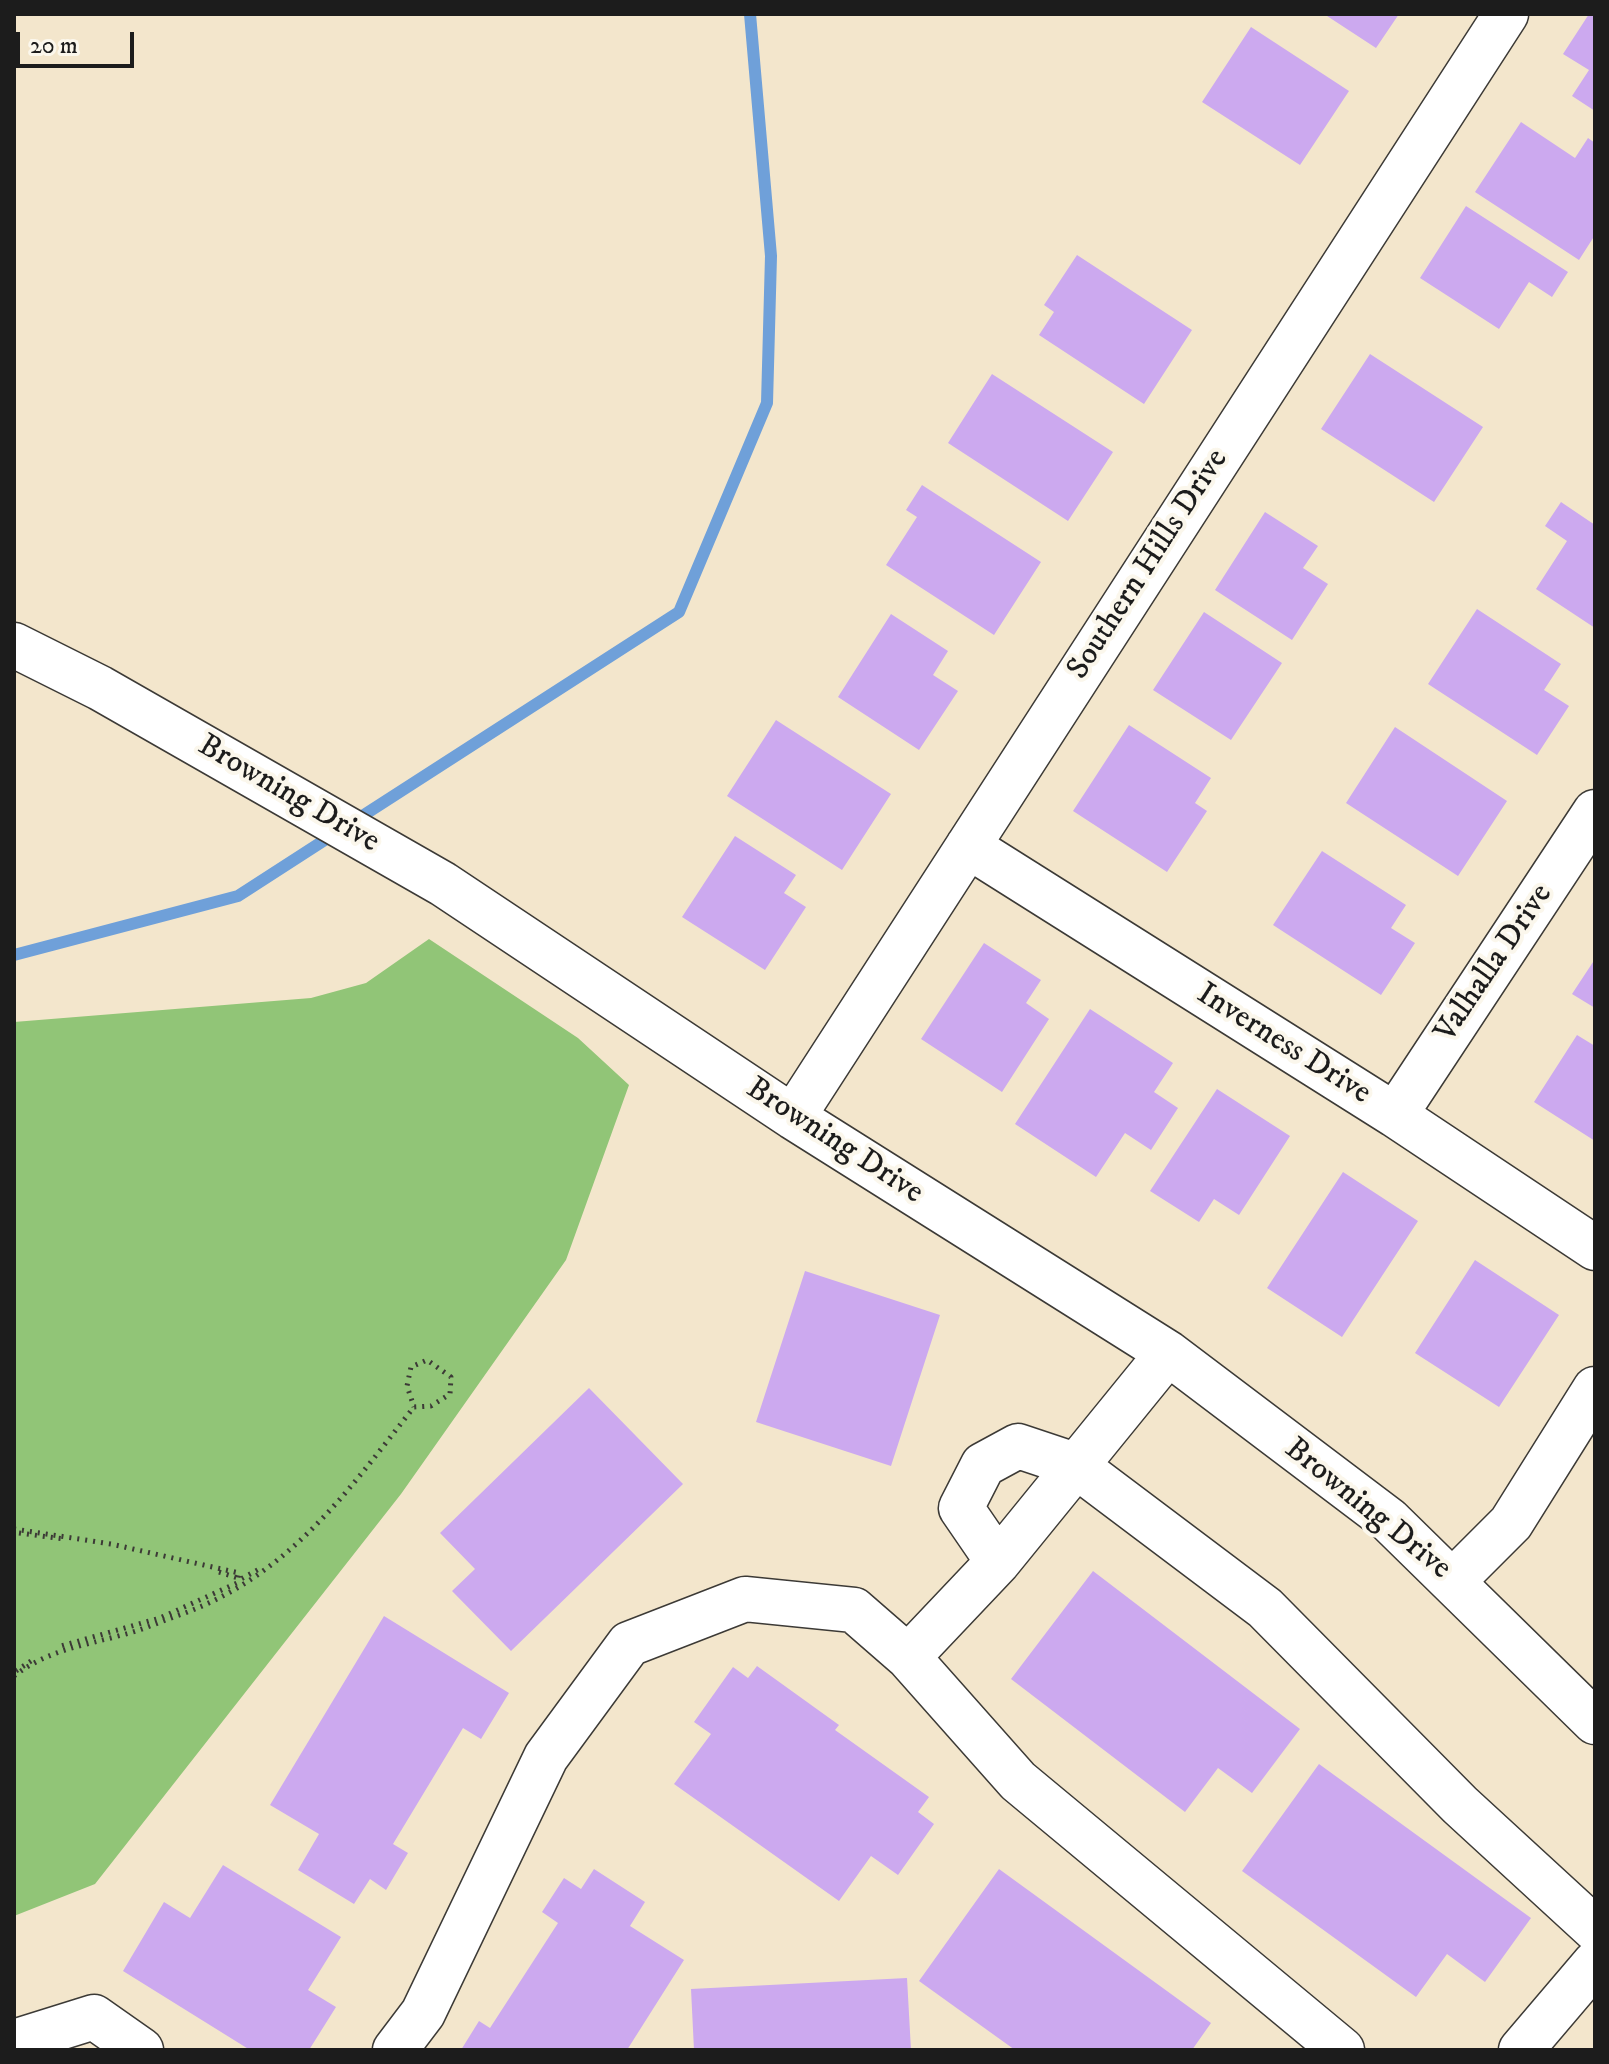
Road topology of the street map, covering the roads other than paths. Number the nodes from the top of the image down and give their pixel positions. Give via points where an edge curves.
1 (1506, 14) edge
2 (14, 645) edge
3 (1595, 812) edge
4 (968, 846) junction
5 (1395, 1115) junction
6 (793, 1117) junction
7 (1595, 1248) edge
8 (1168, 1353) junction
9 (1595, 1389) edge
10 (1075, 1465) junction
11 (998, 1562) junction
12 (1454, 1580) junction
13 (908, 1657) junction
14 (1595, 1722) edge
15 (1595, 1929) edge
16 (1595, 1963) edge
17 (14, 2042) edge
18 (141, 2050) edge
19 (395, 2050) edge
20 (1342, 2050) edge
21 (1521, 2050) edge

1 - 4 street, Southern Hills Drive
2 - 6 street, Browning Drive via 150,716 443,884
3 - 5 street, Valhalla Drive
4 - 5 street, Inverness Drive
4 - 6 street, Southern Hills Drive
5 - 7 street, Inverness Drive
6 - 8 street, Browning Drive
8 - 10 street
8 - 12 street, Browning Drive via 1389,1520
9 - 12 street via 1511,1523
10 - 11 street
10 - 11 street via 1018,1446 983,1465 961,1508
10 - 15 street via 1265,1608 1460,1805
11 - 13 street
12 - 14 street, Browning Drive
13 - 19 street via 854,1610 745,1599 629,1644 546,1757 423,2013
13 - 20 street via 1018,1781
16 - 21 street
17 - 18 street via 94,2017

